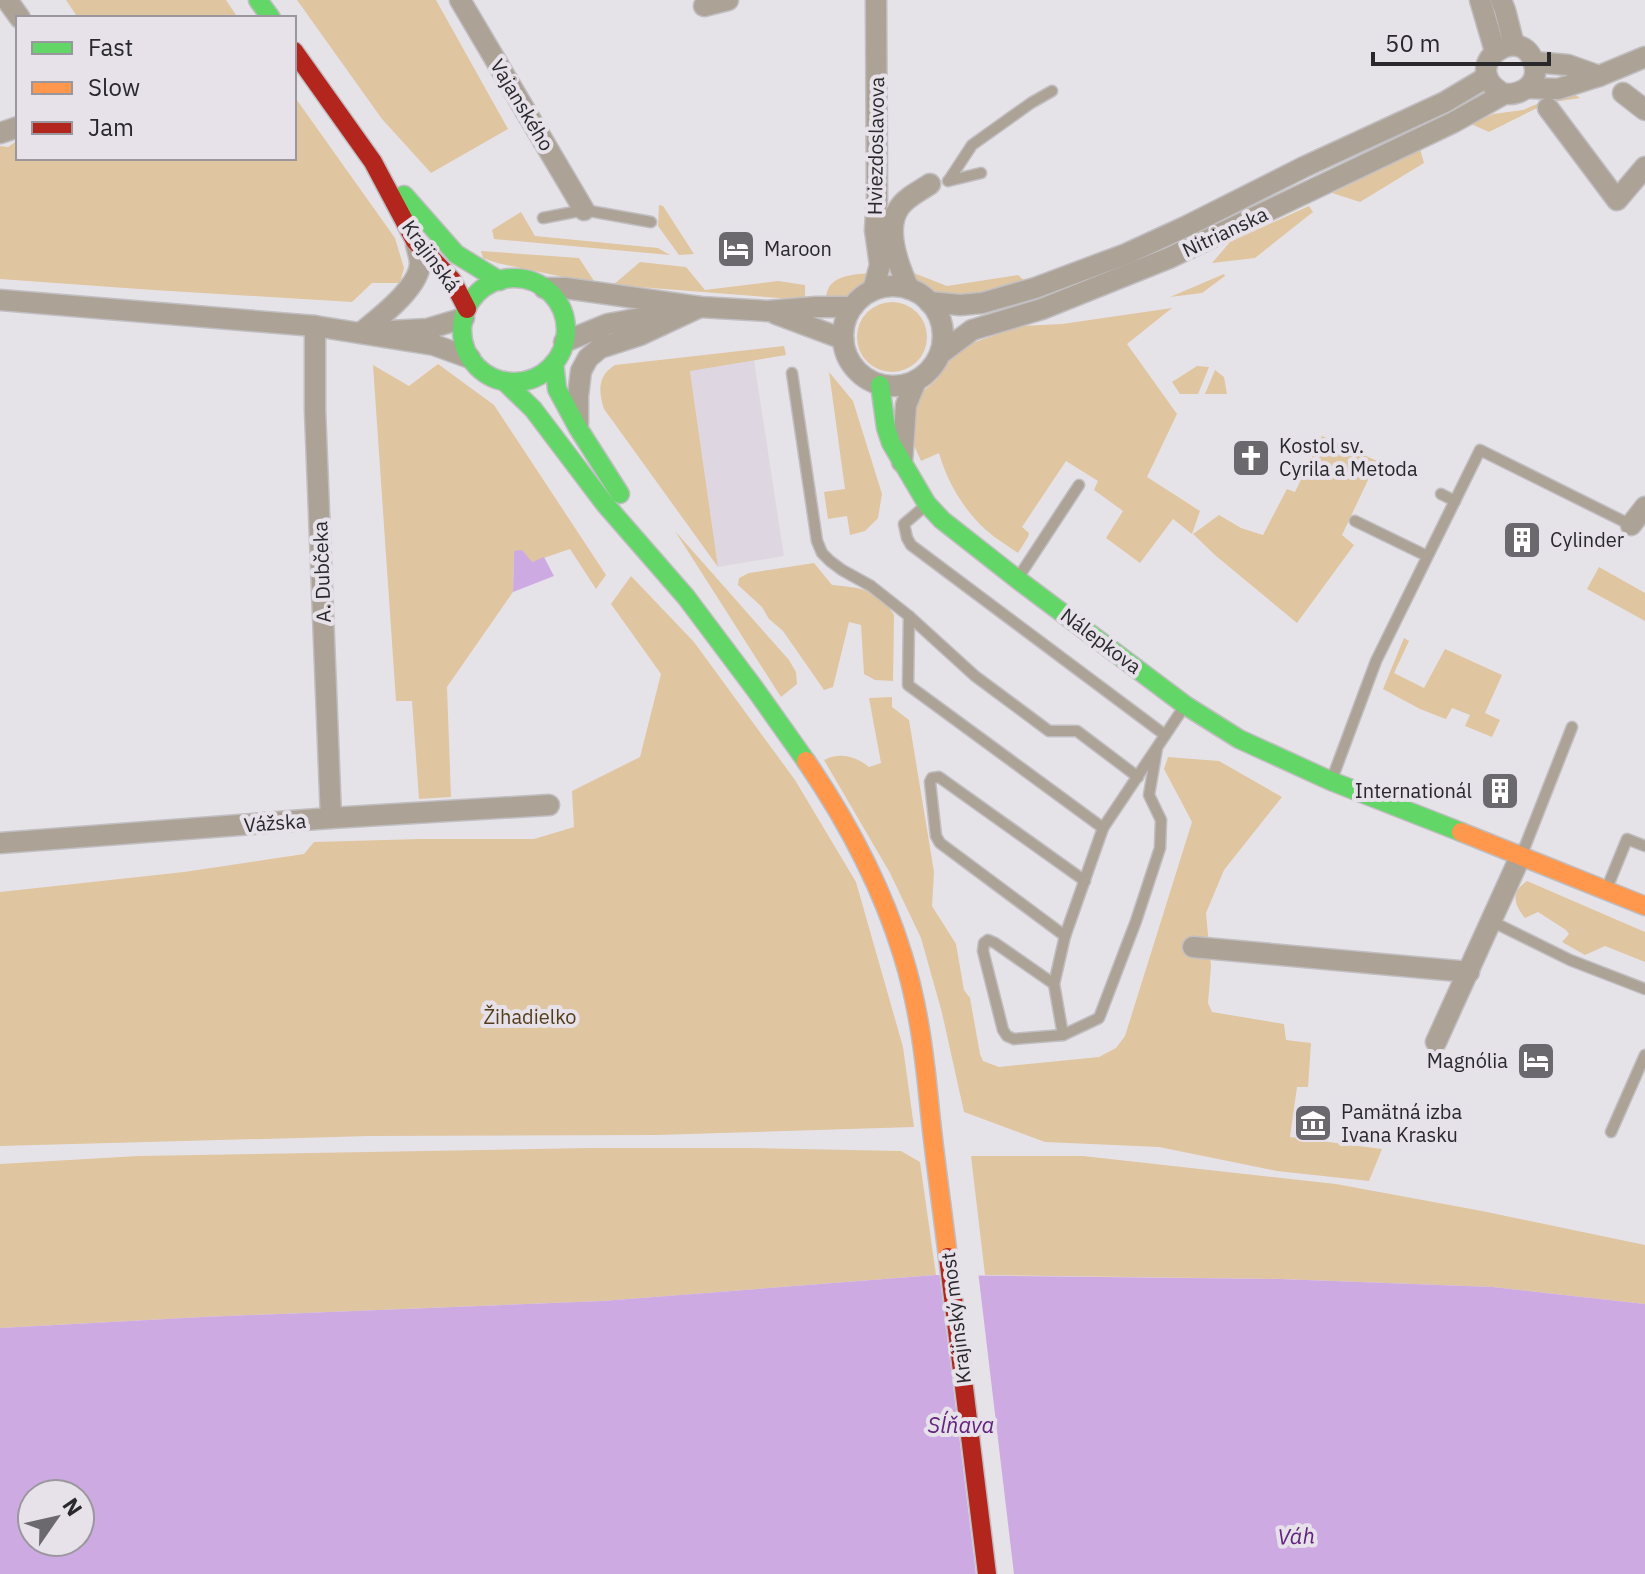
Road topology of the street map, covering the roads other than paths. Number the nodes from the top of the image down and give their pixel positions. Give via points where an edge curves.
1 (460, 0) edge
2 (728, 0) edge
3 (876, 0) edge
4 (1480, 0) edge
5 (1501, 0) edge
6 (704, 6) dead end
7 (1505, 48) junction
8 (296, 54) edge
9 (1645, 57) edge
10 (1534, 62) junction
11 (1599, 76) junction
12 (1487, 77) junction
13 (1528, 88) junction
14 (1052, 91) dead end
15 (1504, 94) junction
16 (1548, 108) dead end
17 (373, 162) junction
18 (1645, 167) edge
19 (981, 173) dead end
20 (940, 182) junction
21 (876, 209) junction
22 (584, 210) junction
23 (543, 218) dead end
24 (651, 222) dead end
25 (415, 241) junction
26 (500, 281) junction
27 (544, 288) junction
28 (909, 289) junction
29 (873, 290) junction
30 (0, 300) edge
31 (929, 302) junction
32 (700, 307) junction
33 (852, 307) junction
34 (768, 311) junction
35 (465, 313) junction
36 (315, 326) junction
37 (362, 332) junction
38 (843, 339) junction
39 (564, 342) junction
40 (940, 354) junction
41 (470, 358) junction
42 (554, 363) junction
43 (792, 373) dead end
44 (504, 381) junction
45 (916, 381) junction
46 (880, 385) junction
47 (578, 428) junction
48 (902, 462) junction
49 (1079, 485) dead end
50 (1441, 494) dead end
51 (1455, 501) junction
52 (927, 504) junction
53 (1645, 507) edge
54 (1355, 521) dead end
55 (1631, 525) joint
56 (1427, 556) junction
57 (1017, 579) junction
58 (686, 597) junction
59 (909, 616) junction
60 (1185, 705) junction
61 (1572, 727) dead end
62 (1165, 735) junction
63 (1157, 748) junction
64 (1138, 777) junction
65 (1331, 781) junction
66 (549, 805) dead end
67 (331, 818) junction
68 (1103, 828) junction
69 (0, 843) edge
70 (1645, 846) edge
71 (1521, 855) junction
72 (1085, 881) junction
73 (1606, 890) junction
74 (1645, 906) edge
75 (1491, 921) junction
76 (1065, 936) junction
77 (1193, 947) dead end
78 (1469, 972) junction
79 (1054, 984) junction
80 (1645, 989) edge
81 (1063, 1035) junction
82 (1436, 1042) dead end
83 (1645, 1055) edge
84 (1611, 1132) dead end
85 (987, 1574) edge

1 - 22 street, Vajanského
2 - 6 street
3 - 21 street, Hviezdoslavova
4 - 7 street
5 - 7 street
7 - 10 street via 1523,48
7 - 12 street via 1487,62
8 - 17 main road, Krajinská
9 - 11 street, Nitrianska
10 - 11 street via 1568,65
10 - 13 street
11 - 13 street, Nitrianska via 1558,89
12 - 15 street
12 - 31 street, Nitrianska via 1126,254 982,303
13 - 15 street, Nitrianska
14 - 20 lane via 972,145
15 - 40 street, Nitrianska via 1169,258 1042,309 972,330
16 - 18 street via 1615,203
17 - 25 main road, Krajinská
17 - 26 main road, Krajinská via 456,254
19 - 20 lane
20 - 21 street via 904,187
20 - 28 street via 907,199 893,222 897,263
21 - 29 street, Hviezdoslavova via 880,265
22 - 23 lane
22 - 24 lane
25 - 35 main road, Krajinská via 452,280
25 - 37 street via 420,266 412,283
26 - 27 main road via 518,279
26 - 35 main road via 477,294
27 - 32 street
27 - 39 main road via 560,308
28 - 29 street
28 - 31 street, Nitrianska
29 - 33 street
30 - 36 street
31 - 40 street via 941,322
32 - 34 street
32 - 39 street via 608,324
32 - 47 street via 600,348 588,358 581,371
33 - 34 street
33 - 38 street
34 - 38 street
35 - 37 street via 427,329
35 - 41 main road via 463,338
36 - 37 street
36 - 67 street, A. Dubčeka
37 - 41 street via 434,345
38 - 46 street via 854,368
39 - 42 main road
40 - 45 street, Nitrianska
41 - 44 main road via 479,369
42 - 44 main road via 532,379
42 - 47 main road via 557,389
43 - 59 lane via 822,553
44 - 58 main road via 533,409 605,504
45 - 46 street
45 - 48 street via 906,405
46 - 48 main road, Nálepkova via 886,428
47 - 58 main road
48 - 52 main road, Nálepkova
49 - 57 lane
50 - 51 lane
51 - 55 lane via 1480,450
51 - 56 lane
52 - 57 main road, Nálepkova
52 - 62 lane via 904,524 911,545
53 - 55 street
54 - 56 lane
56 - 65 lane via 1376,661
57 - 60 main road, Nálepkova
58 - 85 main road, Krajinský most via 820,782 870,870 895,931 926,1063
59 - 64 lane via 975,676 1049,731 1077,731
59 - 68 lane via 908,685
60 - 62 lane
60 - 65 main road, Nálepkova via 1239,739
61 - 71 lane
62 - 63 lane
63 - 64 lane
63 - 81 lane via 1149,795 1161,820 1160,848 1099,1018
64 - 68 lane
65 - 71 main road, Nálepkova
66 - 67 street, Vážska
67 - 69 street, Vážska
68 - 72 lane
70 - 73 lane via 1627,839
71 - 73 main road, Nálepkova
71 - 75 street
72 - 76 lane
72 - 76 lane via 939,777 932,778 940,843
73 - 74 main road, Nálepkova
75 - 78 street
75 - 80 lane
76 - 79 lane
77 - 78 street
78 - 82 street
79 - 81 lane
79 - 81 lane via 995,943 984,943 1007,1036
83 - 84 lane

